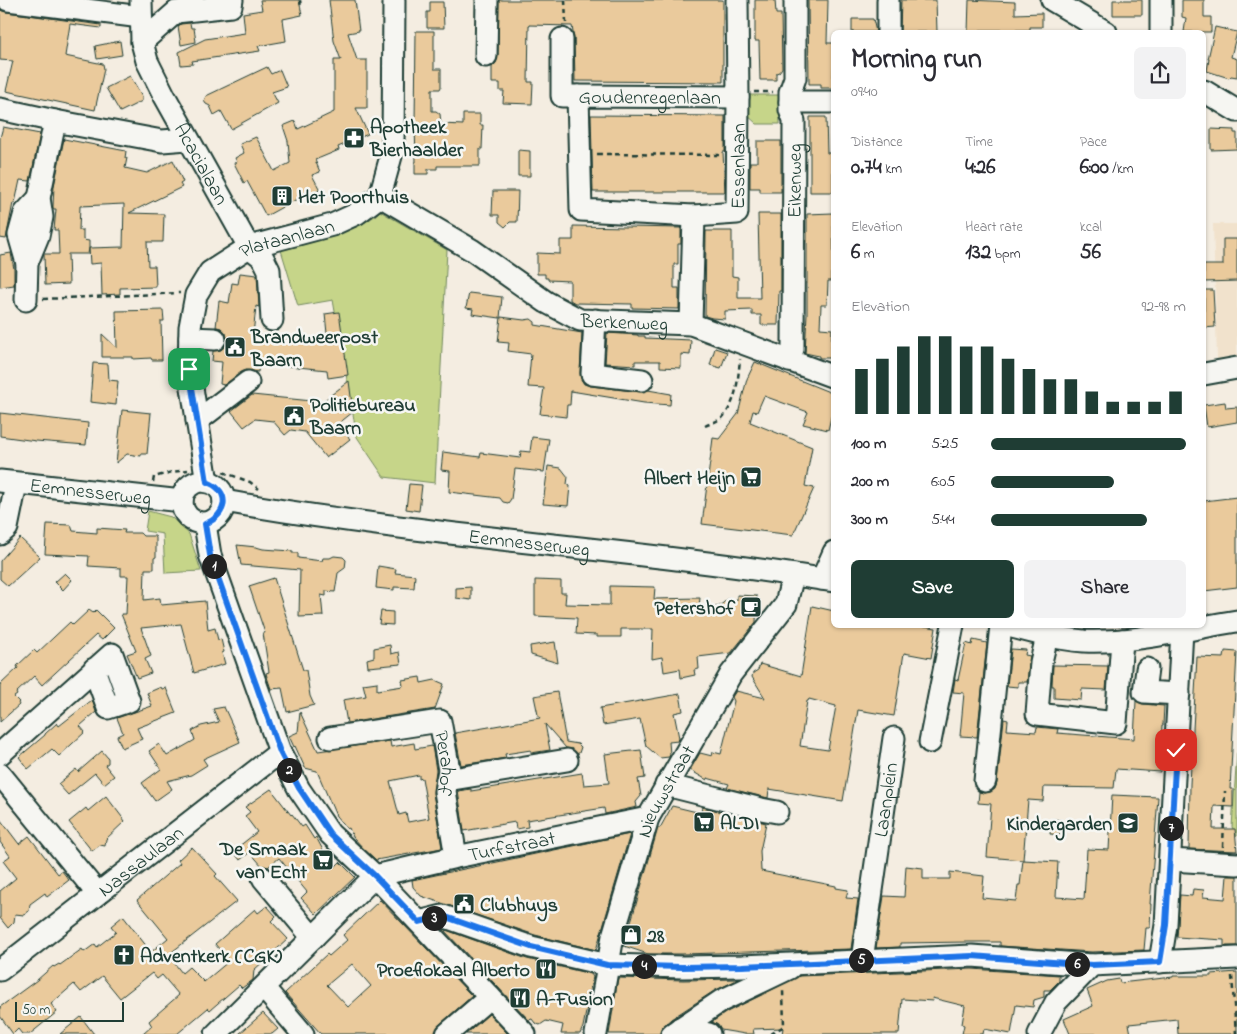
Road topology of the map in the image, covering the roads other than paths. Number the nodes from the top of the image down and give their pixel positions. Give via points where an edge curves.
1 (8, 0) edge
2 (232, 0) edge
3 (394, 0) edge
4 (487, 0) edge
5 (737, 0) edge
6 (795, 0) edge
7 (888, 0) edge
8 (1052, 0) edge
9 (1161, 0) edge
10 (141, 8) edge
11 (888, 30) edge
12 (1103, 30) edge
13 (1161, 30) edge
14 (562, 39) road end
15 (142, 42) junction
16 (486, 56) dead end
17 (1206, 92) edge
18 (738, 94) junction
19 (578, 96) junction
20 (790, 97) junction
21 (831, 102) edge
22 (0, 109) edge
23 (1237, 111) edge
24 (55, 121) junction
25 (188, 139) junction
26 (380, 196) junction
27 (694, 216) junction
28 (249, 247) junction
29 (26, 300) road end
30 (272, 320) dead end
31 (595, 320) junction
32 (691, 324) junction
33 (190, 338) junction
34 (215, 339) dead end
35 (789, 361) junction
36 (1237, 368) edge
37 (1206, 374) edge
38 (831, 376) edge
39 (642, 380) dead end
40 (248, 382) dead end
41 (198, 420) junction
42 (8, 482) edge
43 (207, 482) junction
44 (182, 501) junction
45 (224, 501) junction
46 (205, 524) junction
47 (0, 534) edge
48 (831, 566) edge
49 (793, 575) junction
50 (828, 580) edge
51 (1237, 621) edge
52 (1206, 626) edge
53 (952, 628) edge
54 (1001, 628) edge
55 (1016, 628) edge
56 (1194, 628) edge
57 (1182, 630) junction
58 (1047, 636) junction
59 (1122, 640) junction
60 (94, 669) dead end
61 (1147, 669) dead end
62 (1179, 694) junction
63 (330, 738) dead end
64 (894, 738) dead end
65 (930, 742) dead end
66 (280, 752) junction
67 (0, 754) edge
68 (567, 760) dead end
69 (0, 774) edge
70 (447, 780) junction
71 (985, 781) dead end
72 (666, 785) junction
73 (777, 812) dead end
74 (648, 818) junction
75 (456, 857) junction
76 (1170, 860) junction
77 (1230, 863) edge
78 (375, 876) junction
79 (262, 878) dead end
80 (97, 893) junction
81 (419, 922) junction
82 (313, 938) junction
83 (1234, 958) edge
84 (862, 960) junction
85 (1160, 962) junction
86 (607, 965) junction
87 (1092, 965) junction
88 (791, 968) junction
89 (0, 970) edge
90 (264, 988) junction
91 (490, 997) junction
92 (1043, 1026) edge
93 (676, 1031) edge
94 (216, 1034) edge
95 (303, 1034) edge
96 (448, 1034) edge
97 (525, 1034) edge
98 (596, 1034) edge
99 (709, 1034) edge

1 - 10 street
2 - 15 street via 231,6 176,12
3 - 26 street via 394,149
4 - 16 street
5 - 18 street, Essenlaan
6 - 20 street, Eikenweg via 795,78
7 - 11 street
8 - 12 street
9 - 13 street
10 - 15 street, Acacialaan
14 - 19 street via 562,96
15 - 25 street, Acacialaan via 147,61
17 - 23 street
18 - 19 street, Goudenregenlaan
18 - 27 street, Essenlaan via 737,214
19 - 27 street, Goudenregenlaan via 581,210
20 - 21 street
20 - 35 street, Eikenweg via 794,121 793,349
22 - 24 street
24 - 25 street via 162,141
24 - 29 street via 39,198 42,217 27,263
25 - 28 street, Acacialaan
26 - 28 street, Plataanlaan via 356,214 332,225
26 - 31 street, Berkenweg via 472,250 546,302 580,320
27 - 32 street, Essenlaan
28 - 30 street, Acacialaan via 263,258 269,270
28 - 33 street, Plataanlaan via 210,272 196,295
31 - 32 street, Berkenweg
31 - 39 street via 592,374
32 - 35 street, Berkenweg
33 - 34 street
33 - 41 street, Plataanlaan via 189,369
35 - 38 street, Berkenweg
36 - 37 street
40 - 41 street
41 - 43 street, Plataanlaan
42 - 44 street, Eemnesserweg
42 - 47 street via 7,528
43 - 44 street via 190,486
43 - 45 street via 218,488
44 - 46 street via 186,515
45 - 46 street via 217,518
45 - 49 street, Eemnesserweg via 300,514
46 - 66 street via 210,555
48 - 50 street
49 - 50 street, Eemnesserweg
49 - 72 street, Nieuwstraat via 786,604 731,674
51 - 52 street
53 - 65 street
54 - 71 street
55 - 58 street
56 - 57 street
57 - 59 street
57 - 62 street
58 - 59 street via 1084,641
58 - 59 street via 1041,662 1037,714 1116,724
60 - 67 street
61 - 62 street via 1144,692
62 - 76 street
63 - 70 street, Perahof via 440,720 449,770
64 - 84 street, Laanplein
66 - 78 street via 299,788 330,834
66 - 80 street, Nassaulaan
68 - 70 street
69 - 80 street
70 - 75 street, Perahof via 445,791
72 - 73 street
72 - 74 street, Nieuwstraat
74 - 75 street, Turfstraat
74 - 86 street, Nieuwstraat
75 - 78 street, Turfstraat
76 - 77 street
76 - 85 street
78 - 81 street
78 - 82 street
79 - 82 street
80 - 89 street, Nassaulaan
81 - 86 street via 443,916 531,947
81 - 91 street
82 - 90 street
83 - 85 street
84 - 87 street via 972,956
84 - 88 street
85 - 87 street
86 - 88 street
86 - 98 street, Nieuwstraat
87 - 92 street via 1056,1002
88 - 93 street via 721,1001
90 - 94 street
90 - 95 street
91 - 96 street
91 - 97 street
93 - 99 street

